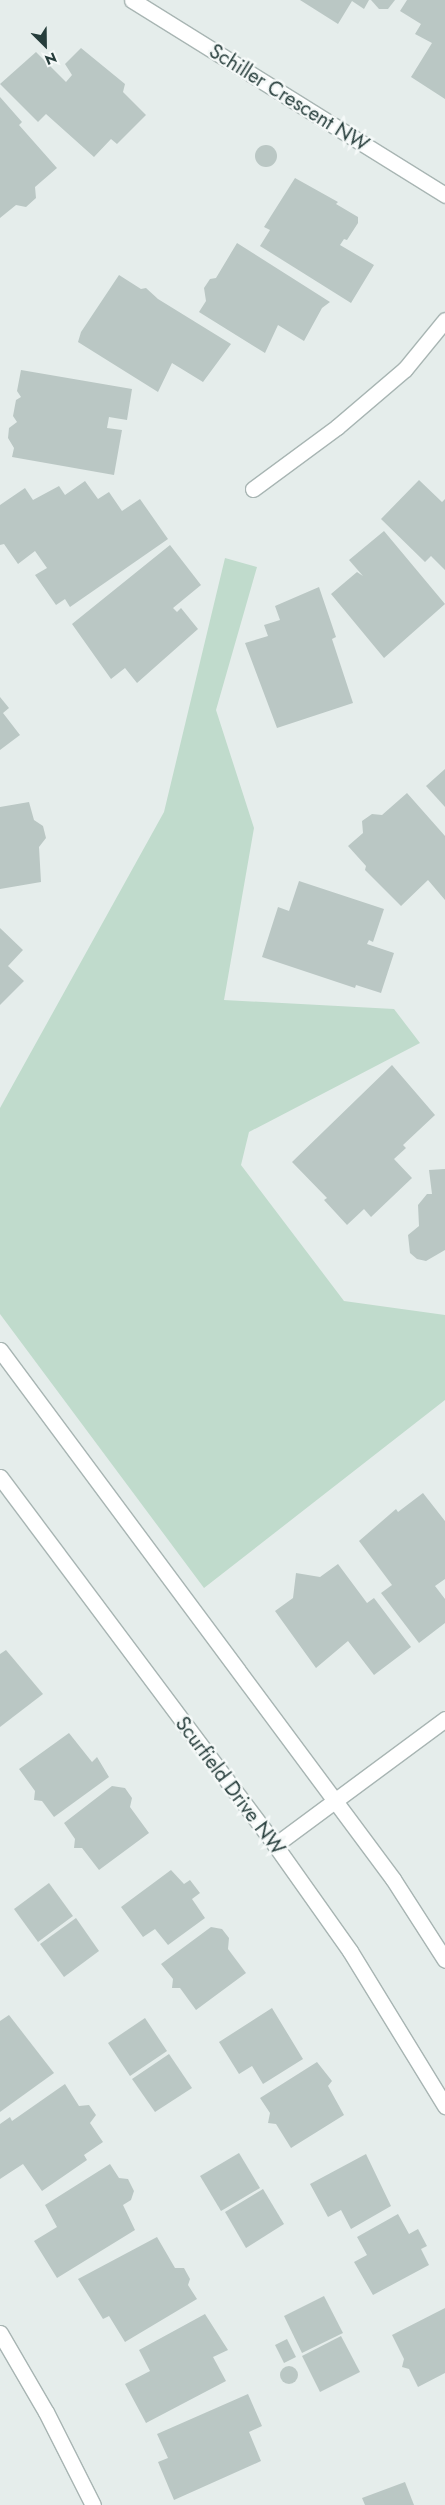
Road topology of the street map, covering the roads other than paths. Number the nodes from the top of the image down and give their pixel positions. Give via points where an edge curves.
1 (132, 0) edge
2 (445, 196) edge
3 (445, 320) edge
4 (253, 489) dead end
5 (0, 1350) edge
6 (0, 1477) edge
7 (445, 1719) edge
8 (335, 1801) junction
9 (275, 1845) junction
10 (445, 1960) edge
11 (445, 2106) edge
12 (0, 2333) edge
13 (94, 2505) edge

1 - 2 street, Schiller Crescent NW
3 - 4 street via 405,369 337,427
5 - 8 street
6 - 9 street, Scurfield Drive NW
7 - 8 street
8 - 9 street
8 - 10 street via 393,1879
9 - 11 street, Scurfield Drive NW via 350,1951
12 - 13 street

